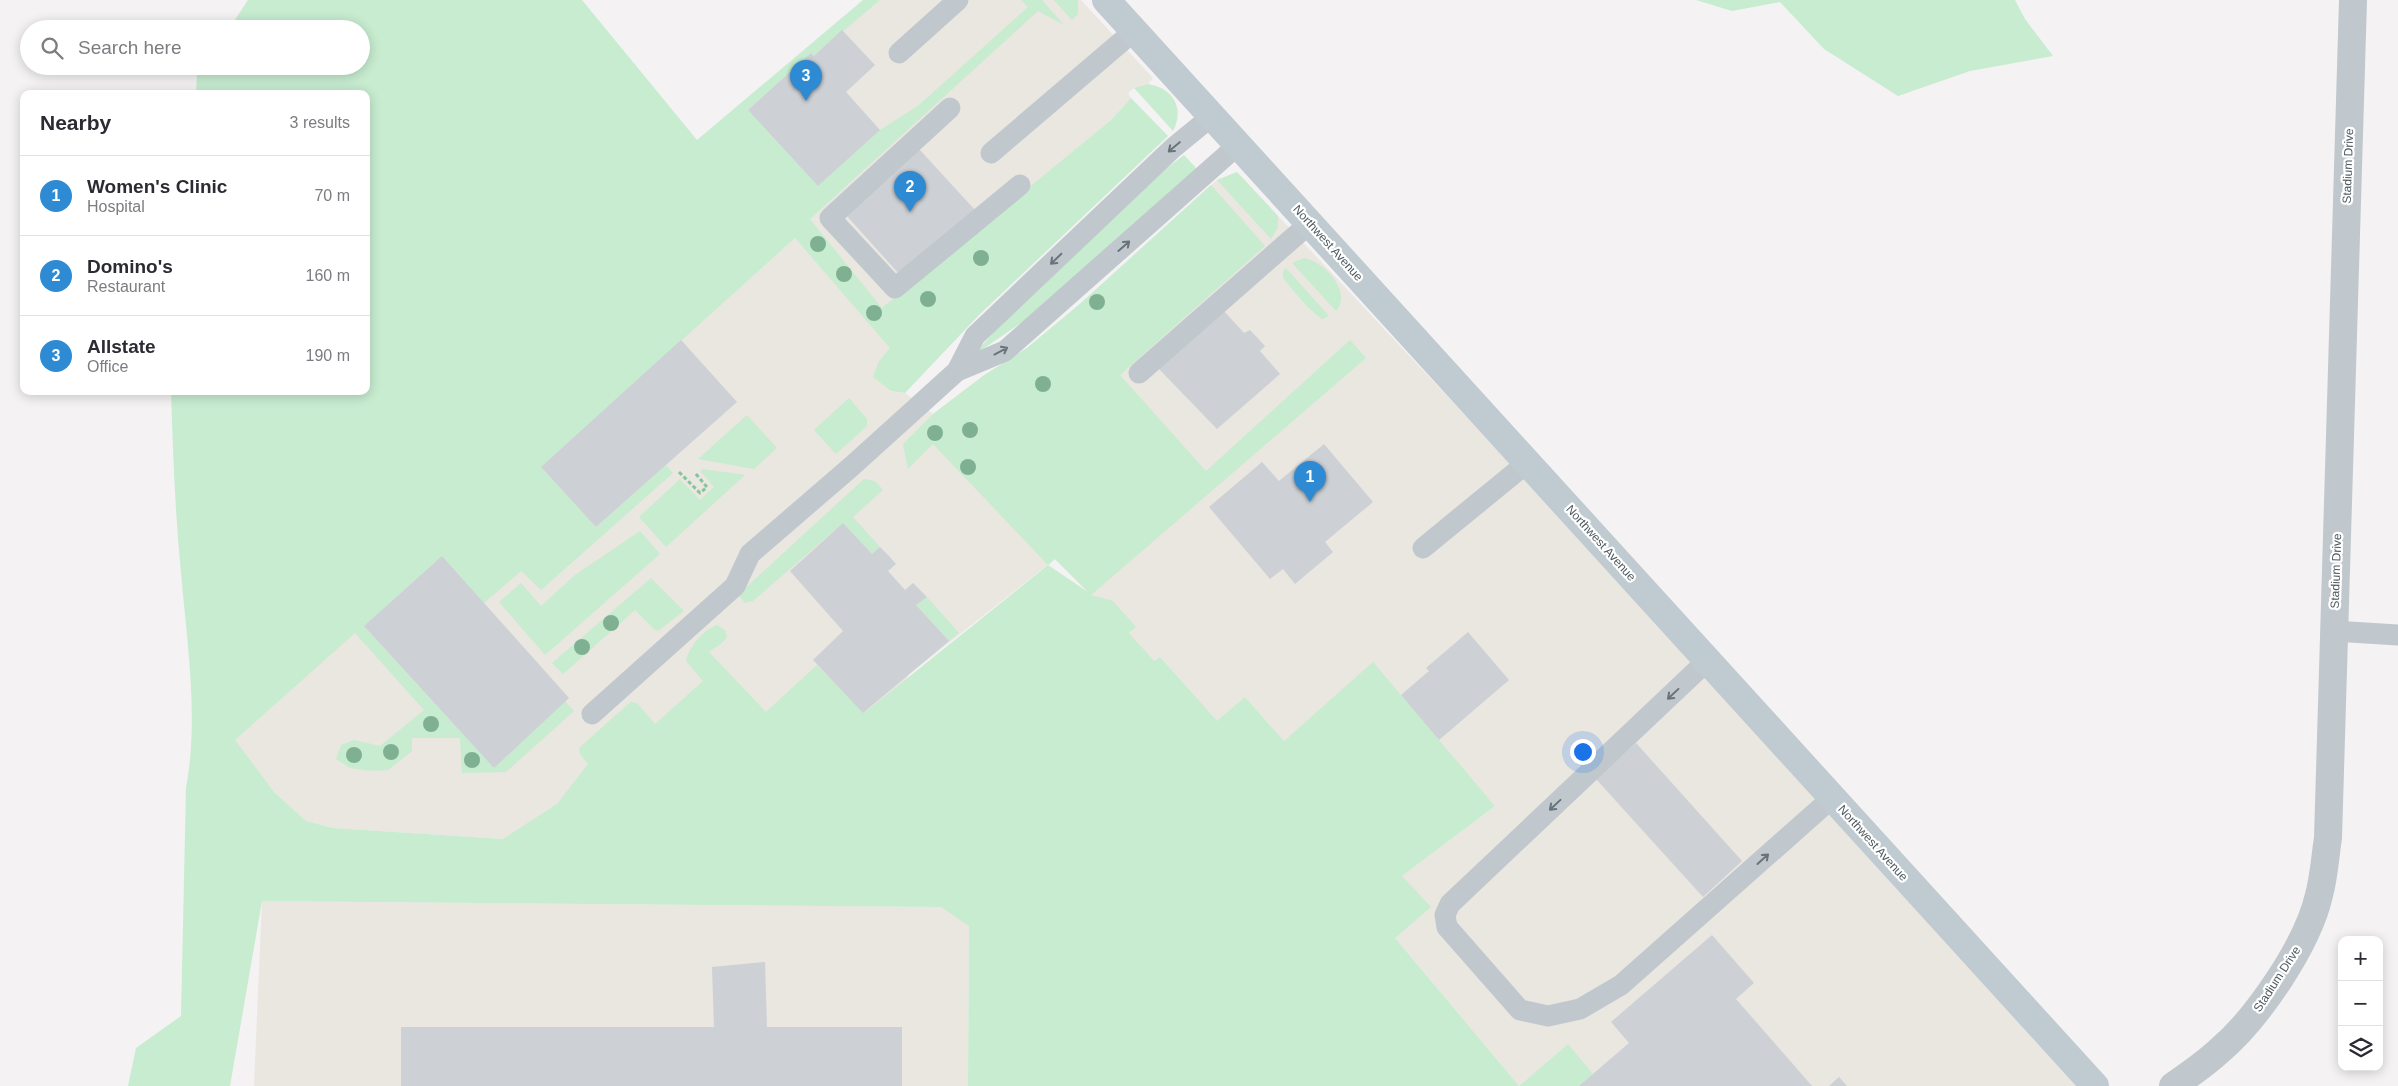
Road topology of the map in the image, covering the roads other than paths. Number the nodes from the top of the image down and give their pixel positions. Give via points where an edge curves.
1 (958, 0) edge
2 (1106, 0) edge
3 (2352, 0) edge
4 (1134, 31) junction
5 (899, 53) dead end
6 (950, 108) dead end
7 (1212, 116) junction
8 (1238, 145) junction
9 (991, 153) dead end
10 (1020, 184) dead end
11 (1310, 223) junction
12 (957, 371) junction
13 (1140, 373) dead end
14 (1528, 462) junction
15 (1423, 548) dead end
16 (2334, 631) junction
17 (2398, 634) edge
18 (1708, 660) junction
19 (592, 714) dead end
20 (1832, 798) junction
21 (2095, 1086) edge
22 (2173, 1086) edge

1 - 5 lane
2 - 4 street, Northwest Avenue
3 - 16 street, Stadium Drive
4 - 7 street, Northwest Avenue
4 - 9 lane
6 - 10 lane via 830,218 895,288
7 - 8 street, Northwest Avenue
7 -> 12 lane via 1172,148 975,336
8 - 11 street, Northwest Avenue
12 -> 8 lane via 1005,351
11 - 13 lane
11 - 14 street, Northwest Avenue
12 - 19 lane via 750,554 734,586
14 - 15 lane
14 - 18 street, Northwest Avenue
16 - 17 lane
16 - 22 street, Stadium Drive via 2328,838 2320,894 2311,922 2298,949 2248,1023 2220,1051
18 - 20 street, Northwest Avenue
18 -> 20 lane via 1450,904 1445,915 1447,927 1520,1010 1548,1016 1580,1009 1621,985
20 - 21 street, Northwest Avenue

